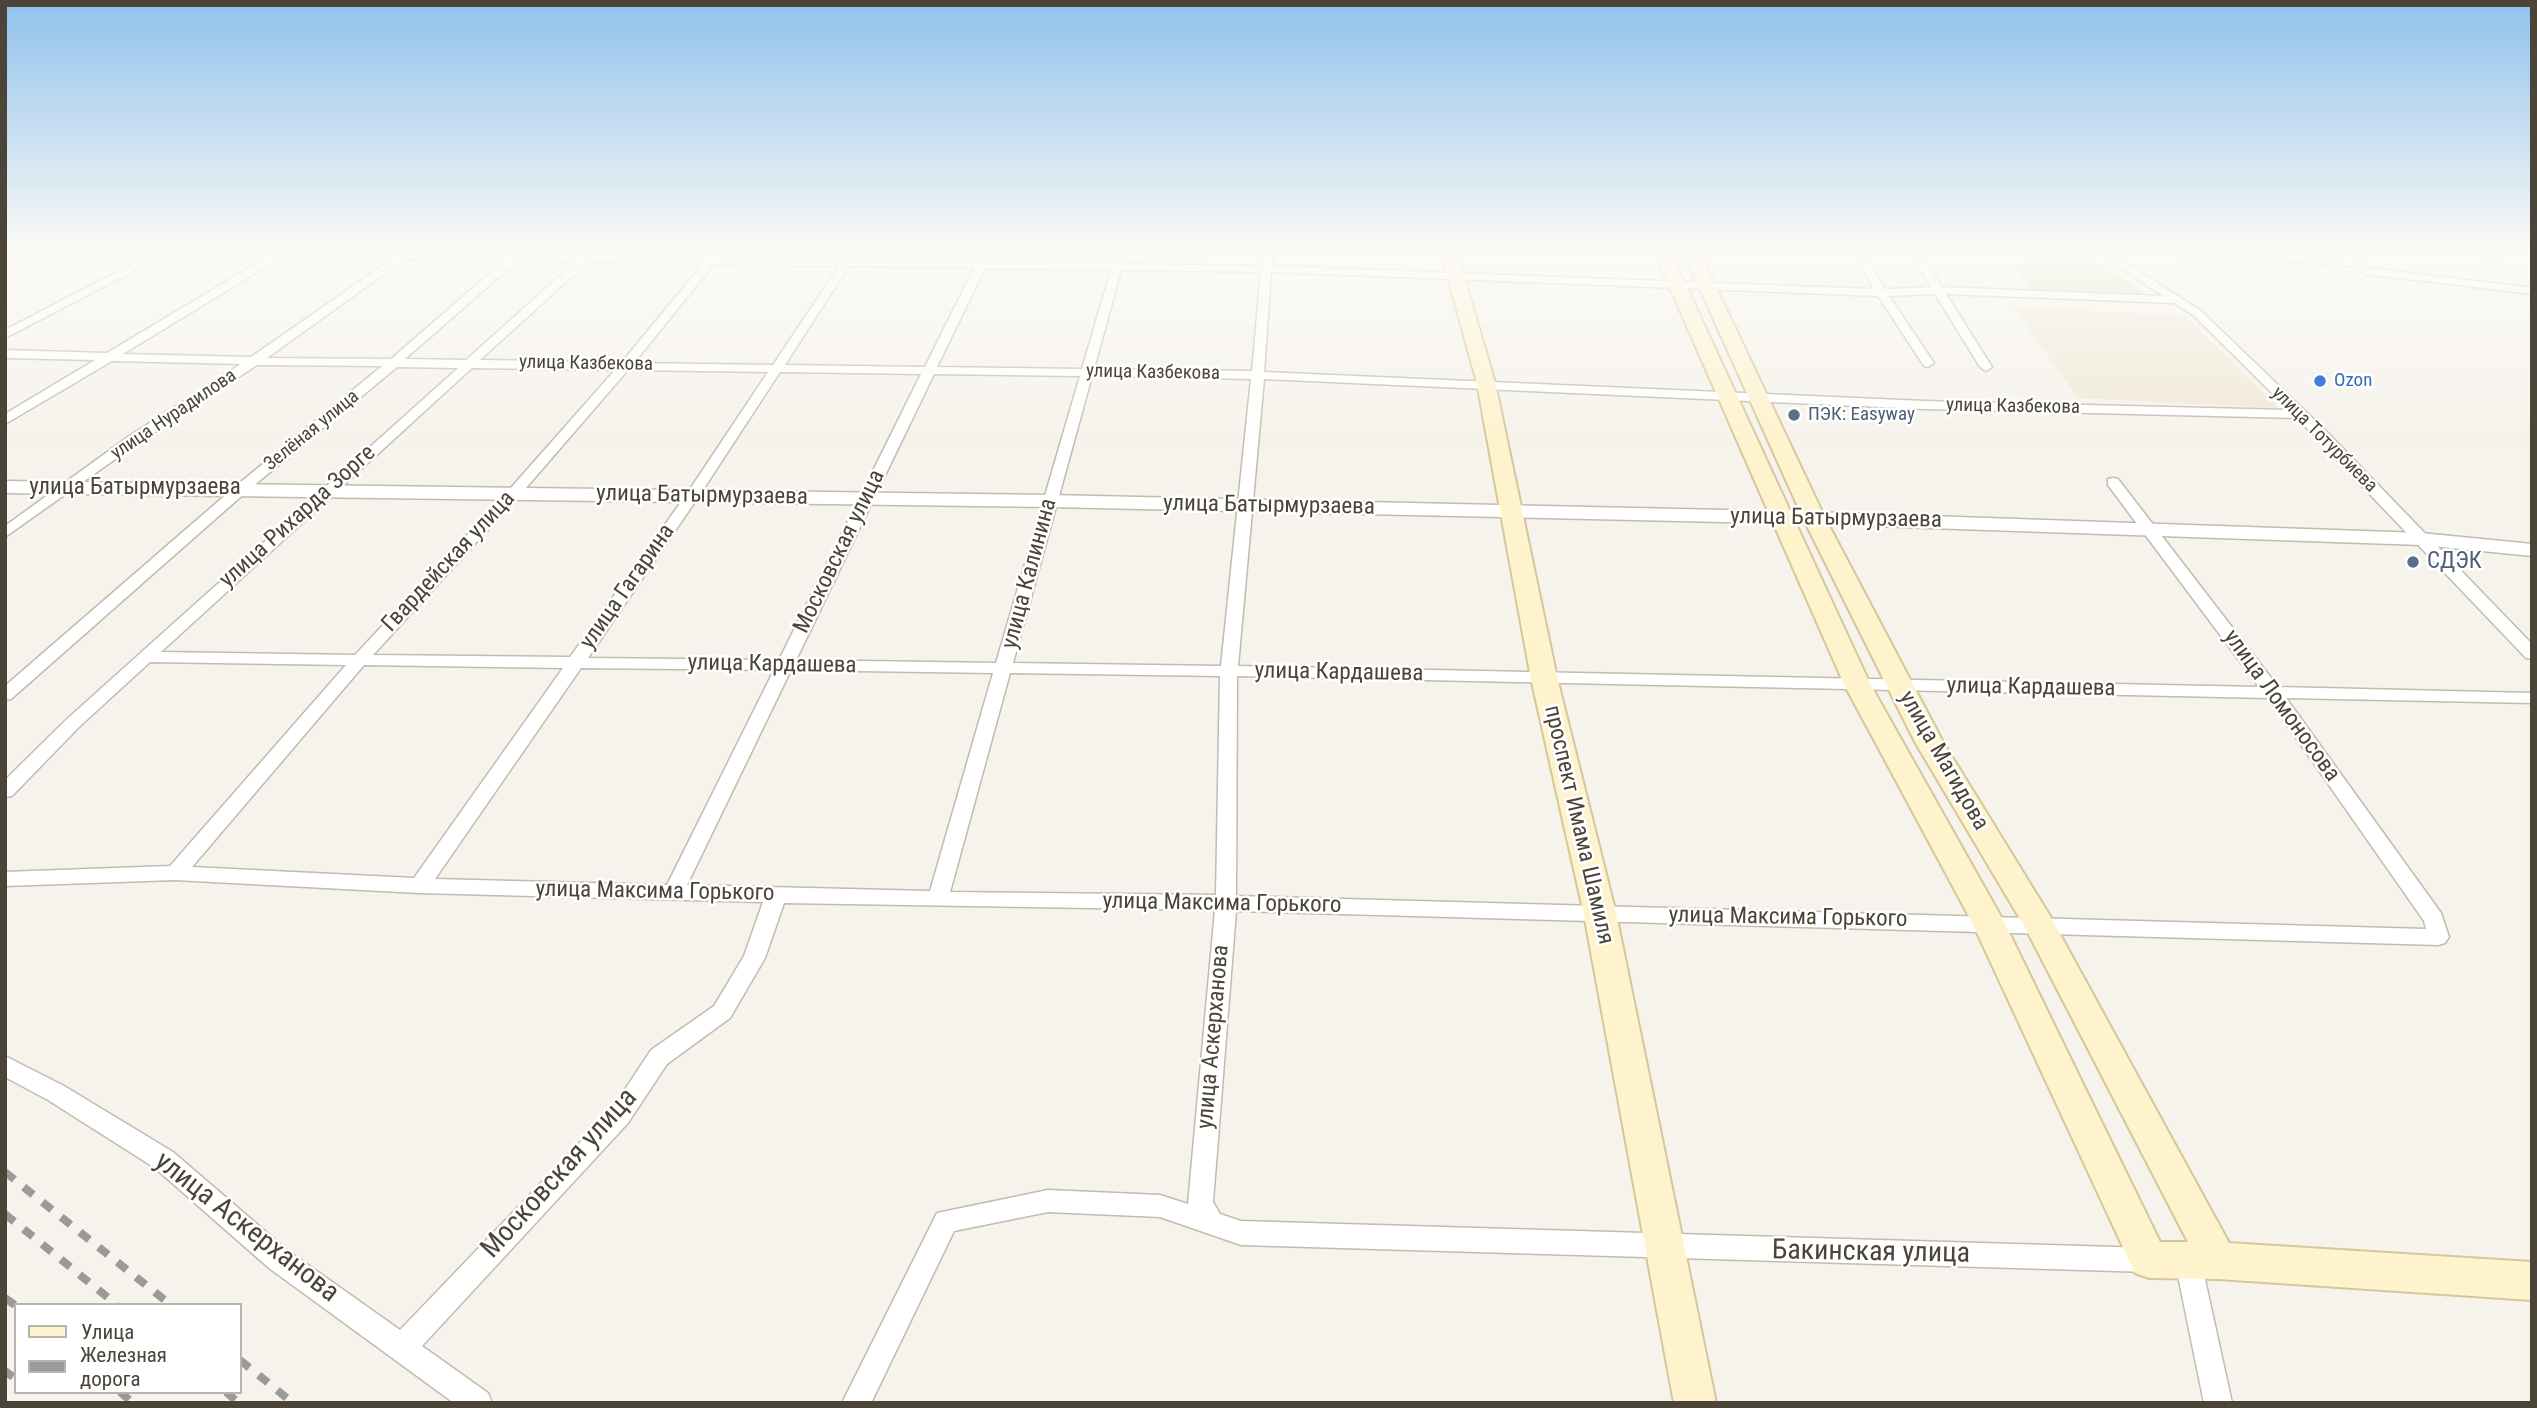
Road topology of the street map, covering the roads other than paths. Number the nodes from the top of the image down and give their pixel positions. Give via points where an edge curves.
1 (44, 315) edge
2 (178, 315) edge
3 (320, 315) edge
4 (449, 315) edge
5 (520, 315) edge
6 (667, 315) edge
7 (812, 315) edge
8 (957, 315) edge
9 (1102, 315) edge
10 (1263, 315) edge
11 (1467, 315) edge
12 (1690, 315) edge
13 (1719, 315) edge
14 (1896, 315) edge
15 (1955, 315) edge
16 (2199, 315) edge
17 (5, 335) edge
18 (5, 354) edge
19 (110, 356) junction
20 (254, 361) junction
21 (396, 361) junction
22 (466, 363) junction
23 (1928, 363) dead end
24 (626, 365) junction
25 (777, 367) junction
26 (1986, 367) dead end
27 (930, 369) junction
28 (1086, 371) junction
29 (1259, 375) junction
30 (1486, 383) junction
31 (1726, 397) junction
32 (1758, 398) junction
33 (2300, 414) junction
34 (5, 420) edge
35 (2113, 482) dead end
36 (5, 487) edge
37 (69, 489) junction
38 (241, 489) junction
39 (329, 489) junction
40 (514, 493) junction
41 (692, 496) junction
42 (867, 498) junction
43 (1049, 501) junction
44 (1247, 506) junction
45 (1513, 511) junction
46 (1781, 518) junction
47 (1814, 518) junction
48 (2150, 528) junction
49 (5, 533) edge
50 (2421, 539) junction
51 (2532, 550) edge
52 (2532, 653) edge
53 (145, 657) junction
54 (359, 660) junction
55 (575, 663) junction
56 (785, 665) junction
57 (1004, 668) junction
58 (1229, 671) junction
59 (1544, 678) junction
60 (1857, 684) junction
61 (1900, 685) junction
62 (2273, 694) junction
63 (5, 695) edge
64 (2532, 698) edge
65 (5, 791) edge
66 (175, 873) junction
67 (5, 879) edge
68 (419, 886) junction
69 (673, 893) junction
70 (776, 895) junction
71 (938, 899) junction
72 (1226, 903) junction
73 (1600, 915) junction
74 (1988, 922) junction
75 (2039, 924) junction
76 (2438, 937) joint
77 (5, 1066) edge
78 (1212, 1225) junction
79 (1665, 1248) junction
80 (2149, 1260) junction
81 (2203, 1261) junction
82 (2532, 1281) edge
83 (402, 1348) junction
84 (478, 1403) edge
85 (856, 1403) edge
86 (1695, 1403) edge
87 (2218, 1403) edge

1 - 17 street
2 - 19 street
3 - 20 street, улица Нурадилова
4 - 21 street, Зелёная улица
5 - 22 street, улица Рихарда Зорге
6 - 24 street, Гвардейская улица
7 - 25 street, улица Гагарина
8 - 27 street, Московская улица
9 - 28 street, улица Калинина
10 - 29 street, улица Аскерханова
11 - 30 main road, проспект Имама Шамиля
12 - 31 main road, улица Магидова
13 - 32 main road, улица Магидова
14 - 23 street
15 - 26 street
16 - 33 street, улица Тотурбиева
18 - 19 street, улица Казбекова
19 - 20 street, улица Казбекова
19 - 34 street
20 - 21 street, улица Казбекова
20 - 37 street, улица Нурадилова
21 - 22 street, улица Казбекова
21 - 38 street, Зелёная улица
22 - 24 street, улица Казбекова
22 - 39 street, улица Рихарда Зорге
24 - 25 street, улица Казбекова
24 - 40 street, Гвардейская улица
25 - 27 street, улица Казбекова
25 - 41 street, улица Гагарина
27 - 28 street, улица Казбекова
27 - 42 street, Московская улица
28 - 29 street, улица Казбекова
28 - 43 street, улица Калинина
29 - 30 street, улица Казбекова
29 - 44 street, улица Аскерханова
30 - 31 street, улица Казбекова
30 - 45 main road, проспект Имама Шамиля
31 - 32 street, улица Казбекова
31 - 46 main road, улица Магидова
32 - 33 street, улица Казбекова
32 - 47 main road, улица Магидова
33 - 50 street, улица Тотурбиева
35 - 48 street, улица Ломоносова
36 - 37 street, улица Батырмурзаева
37 - 38 street, улица Батырмурзаева
37 - 49 street, улица Нурадилова
38 - 39 street, улица Батырмурзаева
38 - 63 street, Зелёная улица
39 - 40 street, улица Батырмурзаева
39 - 53 street, улица Рихарда Зорге
40 - 41 street, улица Батырмурзаева
40 - 54 street, Гвардейская улица
41 - 42 street, улица Батырмурзаева
41 - 55 street, улица Гагарина
42 - 43 street, улица Батырмурзаева
42 - 56 street, Московская улица
43 - 44 street, улица Батырмурзаева
43 - 57 street, улица Калинина
44 - 45 street, улица Батырмурзаева
44 - 58 street, улица Аскерханова
45 - 46 street, улица Батырмурзаева
45 - 59 main road, проспект Имама Шамиля
46 - 47 street, улица Батырмурзаева
46 - 60 main road, улица Магидова
47 - 48 street, улица Батырмурзаева
47 - 61 main road, улица Магидова
48 - 50 street, улица Батырмурзаева
48 - 62 street, улица Ломоносова
50 - 51 street, улица Батырмурзаева
50 - 52 street, улица Тотурбиева
53 - 54 street, улица Кардашева
53 - 65 street, улица Рихарда Зорге
54 - 55 street, улица Кардашева
54 - 66 street, Гвардейская улица
55 - 56 street, улица Кардашева
55 - 68 street, улица Гагарина
56 - 57 street, улица Кардашева
56 - 69 street, Московская улица
57 - 58 street, улица Кардашева
57 - 71 street, улица Калинина
58 - 59 street, улица Кардашева
58 - 72 street, улица Аскерханова
59 - 60 street, улица Кардашева
59 - 73 main road, проспект Имама Шамиля
60 - 61 street, улица Кардашева
60 - 74 main road, улица Магидова
61 - 62 street, улица Кардашева
61 - 75 main road, улица Магидова via 1929,742
62 - 64 street, улица Кардашева
62 - 76 street, улица Ломоносова via 2434,919
66 - 67 street, улица Максима Горького
66 - 68 street, улица Максима Горького
68 - 69 street, улица Максима Горького
69 - 70 street, улица Максима Горького
70 - 71 street, улица Максима Горького
70 - 83 street, Московская улица via 754,958 722,1012 659,1057 620,1116
71 - 72 street, улица Максима Горького
72 - 73 street, улица Максима Горького
72 - 78 street, улица Аскерханова via 1200,1203
73 - 74 street, улица Максима Горького
73 - 79 main road, проспект Имама Шамиля
74 - 75 street, улица Максима Горького
74 - 80 main road, улица Магидова
75 - 76 street, улица Максима Горького
75 - 81 main road, улица Магидова
77 - 83 street, улица Аскерханова via 164,1160 278,1259
78 - 79 street, Бакинская улица via 1241,1233
78 - 85 street via 1160,1206 1048,1201 946,1221
79 - 80 street, Бакинская улица
79 - 86 main road, проспект Имама Шамиля
80 - 81 main road, Бакинская улица
81 - 82 main road, Бакинская улица
81 - 87 street, улица Магидова
83 - 84 street, улица Аскерханова

